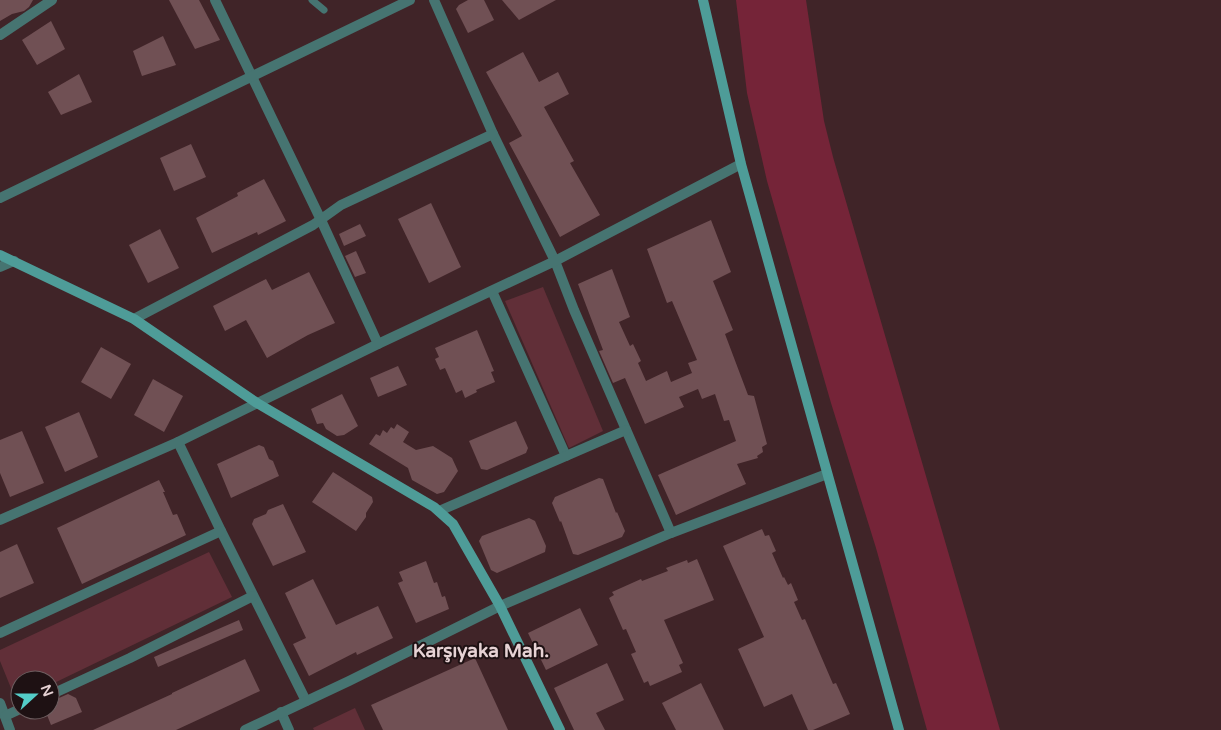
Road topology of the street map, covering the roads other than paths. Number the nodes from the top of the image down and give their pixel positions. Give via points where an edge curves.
1 (52, 0) edge
2 (215, 0) edge
3 (312, 0) edge
4 (410, 0) edge
5 (434, 0) edge
6 (703, 0) edge
7 (324, 10) dead end
8 (0, 35) edge
9 (252, 76) junction
10 (494, 134) junction
11 (740, 164) junction
12 (0, 198) edge
13 (320, 220) junction
14 (0, 255) edge
15 (14, 261) junction
16 (555, 261) junction
17 (0, 267) edge
18 (492, 291) junction
19 (134, 319) junction
20 (378, 344) junction
21 (257, 402) junction
22 (626, 430) junction
23 (178, 442) junction
24 (566, 456) junction
25 (827, 474) junction
26 (439, 511) junction
27 (0, 520) edge
28 (221, 531) junction
29 (671, 533) junction
30 (253, 596) junction
31 (500, 606) junction
32 (0, 633) edge
33 (60, 690) edge
34 (306, 701) junction
35 (0, 703) edge
36 (281, 712) junction
37 (10, 713) edge
38 (4, 716) junction
39 (10, 730) edge
40 (245, 730) edge
41 (289, 730) edge
42 (560, 730) edge
43 (898, 730) edge

1 - 8 street
2 - 9 street
3 - 7 lane
4 - 9 street
5 - 10 street
6 - 11 street
9 - 12 street
9 - 13 street
10 - 13 street via 341,205
10 - 16 street
11 - 16 street
11 - 25 street
13 - 19 street
13 - 20 street
14 - 15 street
15 - 17 street
15 - 19 street
16 - 18 street
16 - 22 street
18 - 20 street
18 - 24 street
19 - 21 street
20 - 21 street
21 - 23 street
21 - 26 street
22 - 24 street
22 - 29 street
23 - 27 street
23 - 28 street
24 - 26 street
25 - 29 street
25 - 43 street
26 - 31 street via 453,524
28 - 30 street
28 - 32 street
29 - 31 street
30 - 33 street
30 - 34 street
31 - 34 street
31 - 42 street
34 - 36 street
35 - 38 street
36 - 40 street
36 - 41 street
37 - 38 street
38 - 39 street

